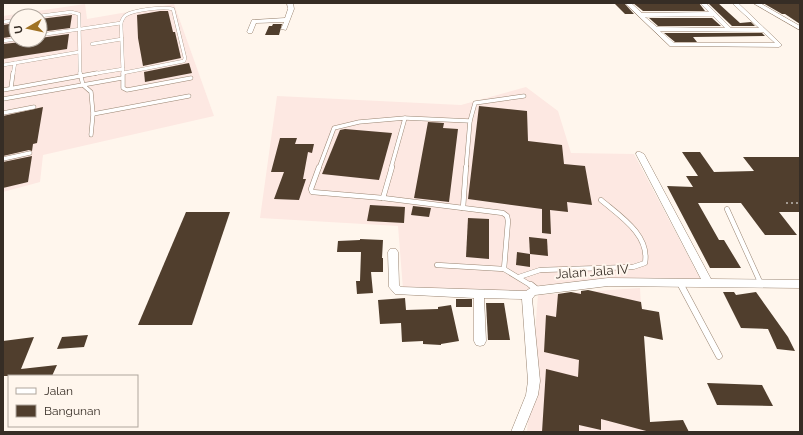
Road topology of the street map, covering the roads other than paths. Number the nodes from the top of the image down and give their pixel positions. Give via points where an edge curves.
1 (290, 3) edge
2 (628, 3) edge
3 (703, 3) edge
4 (735, 3) edge
5 (756, 3) edge
6 (714, 14) junction
7 (48, 15) edge
8 (640, 15) junction
9 (288, 20) junction
10 (121, 23) junction
11 (800, 28) edge
12 (78, 29) junction
13 (284, 29) dead end
14 (655, 29) junction
15 (729, 29) junction
16 (764, 30) junction
17 (250, 32) dead end
18 (48, 34) edge
19 (122, 39) junction
20 (92, 44) dead end
21 (79, 52) junction
22 (15, 63) junction
23 (3, 65) edge
24 (123, 69) junction
25 (123, 75) junction
26 (80, 76) junction
27 (191, 78) dead end
28 (83, 85) junction
29 (11, 88) junction
30 (3, 90) edge
31 (189, 96) dead end
32 (524, 96) dead end
33 (3, 100) edge
34 (34, 107) dead end
35 (3, 113) edge
36 (93, 114) junction
37 (405, 118) junction
38 (470, 121) junction
39 (91, 136) dead end
40 (30, 153) dead end
41 (640, 154) dead end
42 (3, 159) edge
43 (383, 198) junction
44 (601, 200) dead end
45 (463, 208) junction
46 (727, 209) dead end
47 (394, 252) dead end
48 (437, 265) dead end
49 (504, 269) junction
50 (519, 277) junction
51 (680, 283) junction
52 (708, 284) junction
53 (761, 284) junction
54 (800, 284) edge
55 (532, 292) junction
56 (478, 293) junction
57 (480, 341) dead end
58 (719, 356) dead end
59 (517, 432) edge

1 - 9 street
2 - 8 street
3 - 6 street
4 - 16 street
5 - 11 street
6 - 8 street
6 - 15 street
7 - 12 lane via 77,12
8 - 14 street
9 - 13 street
9 - 17 street via 254,21
10 - 12 lane
10 - 19 lane
10 - 25 lane via 126,15 133,13 173,9 185,58 181,63
12 - 18 lane
12 - 21 lane
14 - 15 street
14 - 16 street via 669,44 675,46 779,45
15 - 16 street
19 - 20 lane
19 - 24 lane
21 - 22 lane
21 - 26 lane
22 - 23 lane
22 - 29 lane
24 - 25 lane
24 - 26 lane
25 - 27 lane via 123,88 127,90
25 - 28 lane
26 - 28 lane
26 - 29 lane
28 - 33 lane
28 - 36 lane via 91,92
29 - 30 lane
31 - 36 lane
32 - 38 lane via 475,104
34 - 35 lane
36 - 39 lane
37 - 38 lane
37 - 43 lane
37 - 43 lane via 346,124 334,128 311,188 312,192
38 - 45 lane
40 - 42 lane
41 - 52 street
43 - 45 lane
44 - 50 lane via 635,231 644,243 648,256 645,263 633,267 540,270
45 - 49 lane via 503,213 507,216
46 - 53 lane
47 - 56 street, Jalan Jala IV via 394,287 398,291
48 - 49 lane
49 - 50 lane
50 - 55 lane
51 - 52 street, Jalan Jala IV
51 - 55 street, Jalan Jala IV via 608,282
51 - 58 lane
52 - 53 street, Jalan Jala IV
53 - 54 street, Jalan Jala IV
55 - 56 street, Jalan Jala IV
55 - 59 street via 534,381 532,395
56 - 57 street

